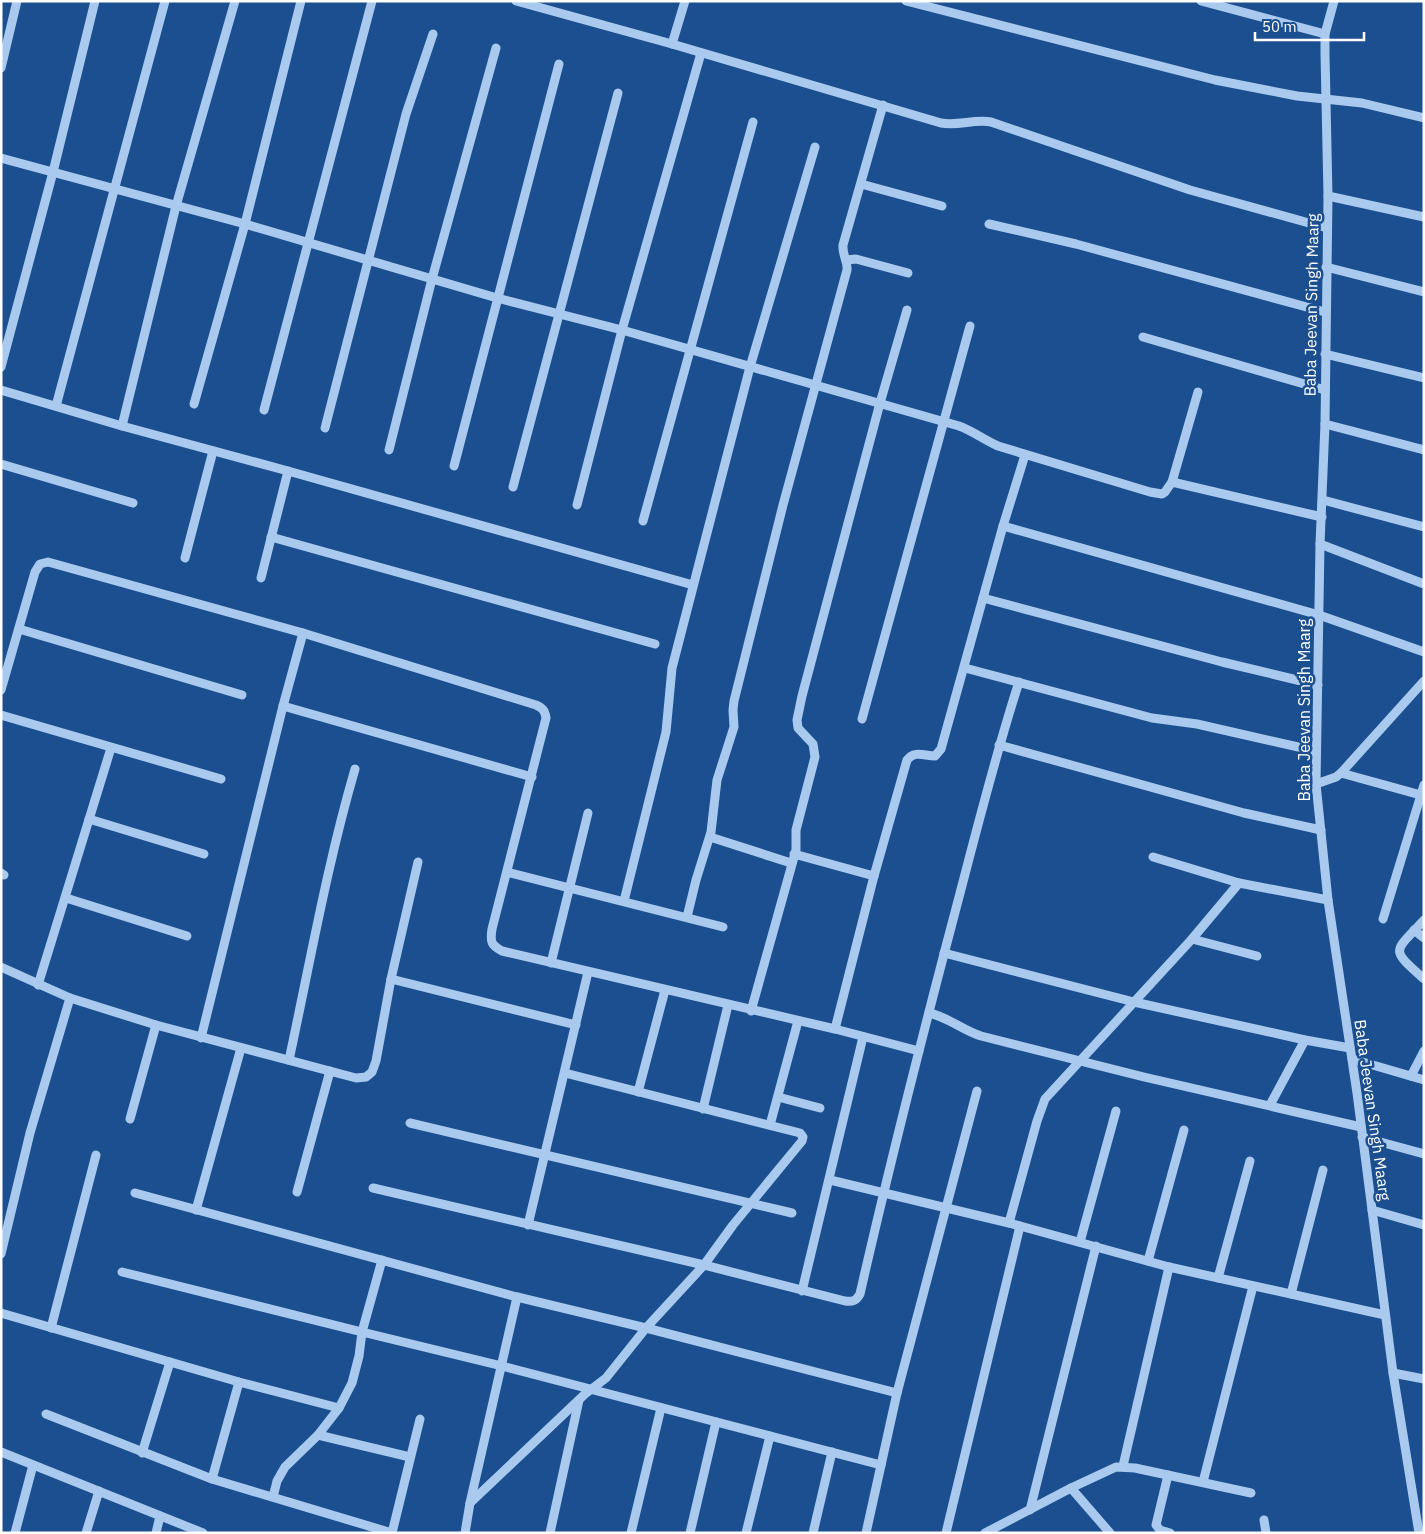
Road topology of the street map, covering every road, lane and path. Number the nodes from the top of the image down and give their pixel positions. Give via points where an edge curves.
1 (17, 1) edge
2 (96, 1) edge
3 (165, 1) edge
4 (235, 1) edge
5 (301, 1) edge
6 (372, 1) edge
7 (516, 1) edge
8 (685, 1) edge
9 (906, 1) edge
10 (1201, 1) edge
11 (1334, 1) edge
12 (432, 34) dead end
13 (1325, 34) junction
14 (672, 44) junction
15 (496, 48) dead end
16 (701, 53) junction
17 (559, 64) dead end
18 (1, 68) edge
19 (618, 93) dead end
20 (1325, 100) junction
21 (883, 106) junction
22 (1424, 118) edge
23 (753, 122) dead end
24 (815, 147) dead end
25 (1, 158) edge
26 (54, 172) junction
27 (861, 184) junction
28 (114, 189) junction
29 (1328, 196) junction
30 (176, 206) junction
31 (942, 206) dead end
32 (1424, 217) edge
33 (245, 224) junction
34 (989, 224) dead end
35 (1327, 228) junction
36 (309, 242) junction
37 (367, 260) junction
38 (846, 260) junction
39 (1326, 267) junction
40 (908, 273) dead end
41 (432, 279) junction
42 (1424, 292) edge
43 (497, 298) junction
44 (907, 310) dead end
45 (1326, 312) junction
46 (558, 315) junction
47 (970, 326) dead end
48 (622, 330) junction
49 (1143, 337) dead end
50 (689, 349) junction
51 (1325, 354) junction
52 (1, 367) edge
53 (750, 367) junction
54 (1424, 378) edge
55 (816, 385) junction
56 (1, 390) edge
57 (1325, 390) junction
58 (1198, 392) dead end
59 (880, 403) junction
60 (194, 404) dead end
61 (56, 406) junction
62 (264, 410) dead end
63 (943, 421) junction
64 (1325, 424) junction
65 (122, 426) junction
66 (325, 428) dead end
67 (213, 450) junction
68 (389, 450) dead end
69 (1424, 450) edge
70 (1025, 455) junction
71 (1, 464) edge
72 (454, 466) dead end
73 (288, 471) junction
74 (1172, 482) junction
75 (513, 487) dead end
76 (1322, 500) junction
77 (133, 503) dead end
78 (578, 505) dead end
79 (1322, 517) junction
80 (643, 521) dead end
81 (1003, 526) junction
82 (1424, 527) edge
83 (272, 537) junction
84 (1320, 544) junction
85 (185, 558) dead end
86 (261, 578) dead end
87 (1424, 584) edge
88 (693, 585) junction
89 (984, 598) junction
90 (1319, 615) junction
91 (19, 629) junction
92 (303, 633) junction
93 (655, 644) dead end
94 (1424, 652) edge
95 (965, 668) junction
96 (1424, 681) edge
97 (1019, 682) junction
98 (1318, 685) junction
99 (1, 690) edge
100 (242, 695) dead end
101 (283, 706) junction
102 (1, 715) edge
103 (862, 719) dead end
104 (999, 745) junction
105 (111, 748) junction
106 (1316, 751) junction
107 (355, 769) dead end
108 (1341, 773) junction
109 (532, 777) junction
110 (221, 778) dead end
111 (1316, 784) junction
112 (1424, 785) edge
113 (1422, 796) edge
114 (588, 813) dead end
115 (89, 819) junction
116 (1321, 830) junction
117 (710, 837) junction
118 (204, 854) dead end
119 (1153, 857) dead end
120 (793, 859) junction
121 (418, 862) dead end
122 (507, 872) junction
123 (874, 876) junction
124 (1239, 883) junction
125 (570, 887) junction
126 (66, 898) junction
127 (1328, 900) junction
128 (624, 901) junction
129 (687, 918) junction
130 (1383, 919) dead end
131 (1424, 920) edge
132 (723, 927) dead end
133 (1414, 930) junction
134 (187, 936) dead end
135 (1424, 938) edge
136 (1192, 939) junction
137 (944, 953) junction
138 (1257, 956) dead end
139 (551, 963) junction
140 (1, 967) edge
141 (588, 972) junction
142 (1424, 979) edge
143 (391, 980) junction
144 (38, 985) junction
145 (665, 990) junction
146 (70, 998) junction
147 (1134, 1002) junction
148 (728, 1006) junction
149 (751, 1011) junction
150 (929, 1013) junction
151 (798, 1021) junction
152 (156, 1025) junction
153 (576, 1025) junction
154 (835, 1030) junction
155 (863, 1037) junction
156 (201, 1038) junction
157 (1305, 1040) junction
158 (241, 1048) junction
159 (1350, 1048) junction
160 (919, 1051) junction
161 (1424, 1051) edge
162 (1352, 1059) junction
163 (289, 1060) junction
164 (1080, 1060) junction
165 (330, 1071) junction
166 (565, 1073) junction
167 (1411, 1076) junction
168 (1424, 1080) edge
169 (977, 1091) dead end
170 (638, 1092) junction
171 (778, 1097) junction
172 (1270, 1105) junction
173 (820, 1108) dead end
174 (702, 1109) junction
175 (1116, 1111) dead end
176 (130, 1119) dead end
177 (410, 1123) dead end
178 (770, 1125) junction
179 (1361, 1128) junction
180 (1184, 1130) dead end
181 (1362, 1137) junction
182 (1424, 1154) edge
183 (96, 1155) dead end
184 (546, 1155) junction
185 (1250, 1162) dead end
186 (1323, 1170) dead end
187 (830, 1180) junction
188 (373, 1188) dead end
189 (297, 1192) dead end
190 (883, 1193) junction
191 (135, 1194) dead end
192 (750, 1204) junction
193 (946, 1208) junction
194 (196, 1210) junction
195 (1372, 1210) junction
196 (792, 1213) dead end
197 (1009, 1223) junction
198 (528, 1225) junction
199 (1424, 1225) edge
200 (1020, 1226) junction
201 (1080, 1242) junction
202 (1096, 1246) junction
203 (1, 1254) edge
204 (382, 1260) junction
205 (1148, 1261) junction
206 (704, 1265) junction
207 (1169, 1267) junction
208 (122, 1272) dead end
209 (1218, 1278) junction
210 (1252, 1286) junction
211 (802, 1291) junction
212 (1291, 1294) junction
213 (517, 1297) junction
214 (1, 1314) edge
215 (1386, 1315) junction
216 (51, 1328) junction
217 (646, 1328) junction
218 (362, 1332) junction
219 (170, 1362) junction
220 (502, 1366) junction
221 (1393, 1373) junction
222 (1424, 1378) edge
223 (239, 1382) junction
224 (591, 1390) junction
225 (897, 1394) junction
226 (579, 1400) junction
227 (340, 1408) junction
228 (661, 1408) junction
229 (46, 1414) dead end
230 (420, 1419) dead end
231 (716, 1422) junction
232 (318, 1435) junction
233 (770, 1436) junction
234 (1, 1452) edge
235 (832, 1452) junction
236 (142, 1453) junction
237 (410, 1457) junction
238 (33, 1465) junction
239 (881, 1465) junction
240 (1123, 1466) junction
241 (1168, 1475) junction
242 (212, 1480) junction
243 (1202, 1482) junction
244 (1071, 1488) junction
245 (99, 1491) junction
246 (1251, 1492) dead end
247 (273, 1497) junction
248 (470, 1504) junction
249 (1030, 1510) junction
250 (160, 1516) junction
251 (1264, 1520) dead end
252 (1421, 1524) edge
253 (1104, 1531) edge
254 (15, 1533) edge
255 (86, 1533) edge
256 (156, 1533) edge
257 (203, 1533) edge
258 (392, 1533) edge
259 (465, 1533) edge
260 (550, 1533) edge
261 (631, 1533) edge
262 (690, 1533) edge
263 (746, 1533) edge
264 (813, 1533) edge
265 (866, 1533) edge
266 (946, 1533) edge
267 (985, 1533) edge
268 (1170, 1533) edge
269 (1266, 1533) edge
270 (1419, 1533) edge

1 - 18 street
2 - 26 street
3 - 28 street
4 - 30 street
5 - 33 street
6 - 36 street
7 - 14 street
8 - 14 street
9 - 20 street via 1215,80
10 - 13 street
11 - 13 street, Baba Jeevan Singh Maarg
12 - 37 street via 406,114
13 - 20 street, Baba Jeevan Singh Maarg
14 - 16 street
15 - 41 street
16 - 21 street
16 - 48 street
17 - 43 street
19 - 46 street
20 - 22 street via 1362,103
20 - 29 street, Baba Jeevan Singh Maarg
21 - 27 street
21 - 35 street via 949,124 977,120 991,122 1190,190
23 - 50 street
24 - 53 street
25 - 26 street
26 - 28 street
26 - 52 street
27 - 31 street
27 - 38 street via 843,245
28 - 30 street
28 - 61 street
29 - 32 street
29 - 35 street, Baba Jeevan Singh Maarg
30 - 33 street
30 - 65 street
33 - 36 street
33 - 60 street
34 - 45 street
35 - 39 street, Baba Jeevan Singh Maarg
36 - 37 street
36 - 62 street
37 - 41 street
37 - 66 street
38 - 40 street via 856,259
38 - 55 street via 847,270
39 - 42 street
39 - 45 street, Baba Jeevan Singh Maarg
41 - 43 street
41 - 68 street
43 - 46 street
43 - 72 street
44 - 59 street
45 - 51 street, Baba Jeevan Singh Maarg
46 - 48 street
46 - 75 street
47 - 63 street
48 - 50 street
48 - 78 street
49 - 57 street
50 - 53 street
50 - 80 street
51 - 54 street
51 - 57 street, Baba Jeevan Singh Maarg
53 - 55 street
53 - 88 street
55 - 59 street
55 - 117 street via 739,681 733,710 734,726 716,786
56 - 61 street
57 - 64 street, Baba Jeevan Singh Maarg
58 - 74 street
59 - 63 street
59 - 120 street via 797,720 798,728 815,749 815,757 796,830
61 - 65 street
63 - 70 street
63 - 103 street
64 - 69 street
64 - 76 street, Baba Jeevan Singh Maarg
65 - 67 street
67 - 73 street
67 - 85 street
70 - 74 street via 1157,493 1165,492
70 - 81 street
71 - 77 street
73 - 83 street
73 - 88 street
74 - 79 street
76 - 79 street, Baba Jeevan Singh Maarg
76 - 82 street
79 - 84 street, Baba Jeevan Singh Maarg
81 - 89 street
81 - 90 street
83 - 86 street
83 - 93 street
84 - 87 street
84 - 90 street, Baba Jeevan Singh Maarg
88 - 128 street via 670,677 666,732
89 - 95 street
89 - 98 street
90 - 94 street
90 - 98 street, Baba Jeevan Singh Maarg
91 - 92 street via 35,572 40,564 48,562
91 - 99 street
91 - 100 street
92 - 101 street
92 - 109 street via 542,708 546,718
95 - 97 street
95 - 123 street via 941,749 934,756 915,754 907,760
96 - 108 street
97 - 104 street
97 - 106 street via 1152,718 1196,724
98 - 106 street, Baba Jeevan Singh Maarg
101 - 109 street
101 - 156 street
102 - 105 street
104 - 116 street via 1244,813
104 - 137 street
105 - 110 street
105 - 115 street
106 - 111 street, Baba Jeevan Singh Maarg
107 - 163 street via 338,827
108 - 111 street
108 - 113 street
109 - 122 street
111 - 116 street, Baba Jeevan Singh Maarg
112 - 113 street
113 - 130 street
114 - 125 street
115 - 118 street
115 - 126 street
116 - 127 street, Baba Jeevan Singh Maarg
117 - 120 street
117 - 129 street
119 - 124 street
120 - 123 street
120 - 149 street
121 - 143 street
122 - 125 street
122 - 139 street via 490,940 493,947
123 - 154 street
124 - 127 street
124 - 136 street
125 - 128 street
125 - 139 street
126 - 134 street
126 - 144 street
127 - 159 street, Baba Jeevan Singh Maarg
128 - 129 street
129 - 132 street
131 - 133 street
133 - 135 street
133 - 142 street via 1401,945 1399,956
136 - 138 street
136 - 147 street
137 - 147 street
137 - 150 street
139 - 141 street
140 - 144 street
141 - 145 street
141 - 153 street
143 - 153 street
143 - 165 street via 372,1072 366,1077 356,1078
144 - 146 street
145 - 148 street
145 - 170 street
146 - 152 street
146 - 203 street via 30,1133
147 - 157 street
147 - 164 street
148 - 149 street
148 - 174 street
149 - 151 street
150 - 160 street
150 - 164 street via 972,1033
151 - 154 street
151 - 171 street
152 - 156 street
152 - 176 street
153 - 166 street
154 - 155 street
155 - 160 street
155 - 187 street
156 - 158 street
157 - 159 street
157 - 172 street
158 - 163 street
158 - 194 street
159 - 162 street, Baba Jeevan Singh Maarg
160 - 190 street
161 - 167 street
162 - 167 street
162 - 179 street, Baba Jeevan Singh Maarg
163 - 165 street
164 - 172 street
164 - 197 street via 1052,1090 1040,1110
165 - 189 street
166 - 170 street
166 - 184 street
167 - 168 street
169 - 193 street
170 - 174 street
171 - 173 street
171 - 178 street
172 - 179 street
174 - 178 street
175 - 201 street
177 - 184 street
178 - 192 street via 800,1133 802,1141
179 - 181 street, Baba Jeevan Singh Maarg
180 - 205 street
181 - 182 street
181 - 195 street, Baba Jeevan Singh Maarg
183 - 216 street
184 - 192 street
184 - 198 street
185 - 209 street
186 - 212 street
187 - 190 street
187 - 211 street
188 - 198 street
190 - 193 street
190 - 211 street via 857,1300 845,1301
191 - 194 street
192 - 196 street
192 - 206 street
193 - 197 street
193 - 225 street
194 - 204 street
195 - 199 street
195 - 215 street, Baba Jeevan Singh Maarg
197 - 200 street
198 - 206 street
200 - 201 street
200 - 266 street
201 - 202 street
202 - 205 street
202 - 249 street
204 - 213 street
204 - 218 street
205 - 207 street
206 - 211 street
206 - 217 street
207 - 209 street
207 - 240 street
208 - 218 street
209 - 210 street
210 - 212 street
210 - 243 street
212 - 215 street
213 - 217 street
213 - 220 street
214 - 216 street
215 - 221 street, Baba Jeevan Singh Maarg
216 - 219 street
217 - 224 street via 606,1378
217 - 225 street
218 - 220 street
218 - 227 street via 352,1383
219 - 223 street
219 - 236 street
220 - 224 street
220 - 248 street
221 - 222 street
221 - 252 street, Baba Jeevan Singh Maarg
223 - 227 street
223 - 242 street
224 - 226 street
224 - 228 street
225 - 239 street
226 - 248 street
226 - 260 street
227 - 232 street
228 - 231 street
228 - 261 street
229 - 236 street
230 - 237 street
231 - 233 street
231 - 262 street
232 - 237 street
232 - 247 street via 285,1467
233 - 235 street
233 - 263 street
234 - 238 street
235 - 239 street
235 - 264 street
236 - 242 street
237 - 258 street
238 - 245 street
238 - 254 street
239 - 265 street
240 - 241 street
240 - 244 street
241 - 243 street
241 - 268 street via 1156,1525
242 - 247 street
243 - 246 street
244 - 249 street
244 - 253 street
245 - 250 street
245 - 255 street
247 - 258 street
248 - 259 street
249 - 267 street
250 - 256 street
250 - 257 street
251 - 269 street
252 - 270 street, Baba Jeevan Singh Maarg

